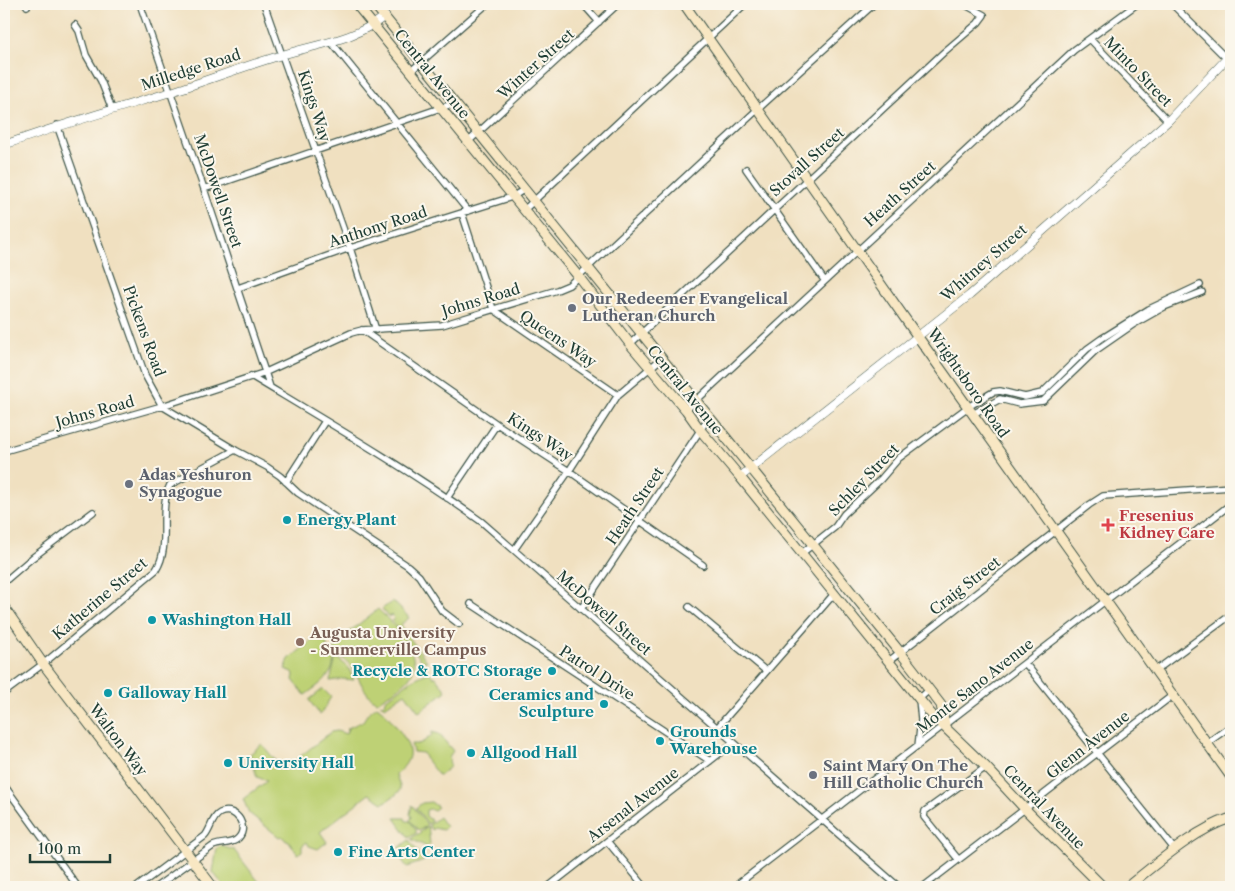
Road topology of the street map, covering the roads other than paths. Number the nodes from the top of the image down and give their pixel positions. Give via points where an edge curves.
1 (140, 4) edge
2 (264, 4) edge
3 (356, 4) edge
4 (374, 4) edge
5 (487, 4) edge
6 (583, 4) edge
7 (618, 4) edge
8 (684, 4) edge
9 (745, 4) edge
10 (874, 4) edge
11 (964, 4) edge
12 (1137, 4) edge
13 (1172, 4) edge
14 (385, 16) junction
15 (599, 22) junction
16 (75, 25) dead end
17 (373, 25) junction
18 (708, 38) junction
19 (1090, 39) junction
20 (332, 43) junction
21 (283, 54) junction
22 (1229, 56) edge
23 (422, 62) junction
24 (412, 71) junction
25 (170, 92) junction
26 (455, 103) junction
27 (441, 108) junction
28 (112, 109) junction
29 (758, 109) junction
30 (1168, 122) junction
31 (397, 123) junction
32 (57, 125) junction
33 (479, 133) junction
34 (469, 142) junction
35 (4, 145) edge
36 (315, 150) junction
37 (746, 168) dead end
38 (808, 180) junction
39 (204, 188) junction
40 (525, 189) junction
41 (512, 197) junction
42 (535, 200) junction
43 (775, 209) junction
44 (524, 210) junction
45 (465, 212) junction
46 (350, 248) junction
47 (857, 250) junction
48 (588, 268) junction
49 (578, 276) junction
50 (824, 280) junction
51 (1200, 285) dead end
52 (238, 288) junction
53 (1202, 292) dead end
54 (493, 309) junction
55 (362, 330) junction
56 (376, 330) junction
57 (642, 334) junction
58 (918, 337) junction
59 (630, 344) junction
60 (662, 358) junction
61 (650, 368) junction
62 (266, 372) junction
63 (251, 376) junction
64 (270, 388) junction
65 (618, 395) junction
66 (696, 400) junction
67 (162, 406) junction
68 (686, 410) junction
69 (971, 411) junction
70 (710, 416) junction
71 (325, 421) junction
72 (497, 424) junction
73 (701, 431) junction
74 (236, 450) junction
75 (4, 451) edge
76 (751, 468) junction
77 (569, 471) junction
78 (740, 477) junction
79 (286, 482) junction
80 (1231, 487) edge
81 (447, 498) junction
82 (1231, 504) edge
83 (93, 512) dead end
84 (640, 522) junction
85 (1056, 531) junction
86 (813, 544) junction
87 (514, 550) junction
88 (802, 553) junction
89 (703, 565) dead end
90 (4, 582) edge
91 (834, 594) junction
92 (1106, 601) junction
93 (471, 604) dead end
94 (4, 607) edge
95 (689, 607) dead end
96 (581, 609) junction
97 (1231, 615) edge
98 (458, 624) dead end
99 (900, 652) junction
100 (889, 661) junction
101 (1025, 663) junction
102 (43, 664) junction
103 (766, 670) junction
104 (1155, 671) junction
105 (929, 690) junction
106 (4, 693) edge
107 (1173, 695) junction
108 (919, 699) junction
109 (945, 725) junction
110 (1231, 726) edge
111 (717, 728) junction
112 (733, 743) junction
113 (1207, 743) junction
114 (918, 746) junction
115 (1098, 753) junction
116 (710, 761) junction
117 (986, 767) junction
118 (1231, 777) edge
119 (4, 785) edge
120 (1025, 809) junction
121 (1231, 818) edge
122 (821, 820) junction
123 (607, 841) junction
124 (185, 850) junction
125 (1175, 850) junction
126 (958, 859) junction
127 (192, 860) junction
128 (78, 887) edge
129 (138, 887) edge
130 (156, 887) edge
131 (213, 887) edge
132 (548, 887) edge
133 (645, 887) edge
134 (734, 887) edge
135 (899, 887) edge
136 (923, 887) edge
137 (1103, 887) edge
138 (1127, 887) edge

1 - 25 street, McDowell Street
2 - 21 street, Kings Way
3 - 17 main road, Central Avenue
4 - 14 main road, Central Avenue
5 - 23 street
6 - 15 street
7 - 15 street, Winter Street
8 - 18 main road, Wrightsboro Road
9 - 18 street
10 - 29 street, Johns Road
11 - 38 street, Stovall Street via 984,15 978,23
12 - 19 street, Heath Street
13 - 22 street
14 - 17 street, Milledge Road
14 - 23 main road, Central Avenue
15 - 33 street, Winter Street
16 - 28 street
17 - 20 street, Milledge Road
17 - 24 main road, Central Avenue
18 - 29 main road, Wrightsboro Road
18 - 42 street
19 - 30 street, Minto Street
19 - 47 street, Heath Street via 1074,50
20 - 21 street, Milledge Road
20 - 31 street
21 - 25 street, Milledge Road
21 - 36 street, Kings Way
22 - 30 street, Whitney Street
23 - 24 street
23 - 26 main road, Central Avenue
24 - 27 main road, Central Avenue
25 - 28 street, Milledge Road
25 - 39 street, McDowell Street
26 - 27 street
26 - 33 main road, Central Avenue
27 - 31 street
27 - 34 main road, Central Avenue
28 - 32 street, Milledge Road
29 - 38 main road, Wrightsboro Road
29 - 48 street, Johns Road
30 - 58 street, Whitney Street
31 - 36 street
31 - 45 street
32 - 35 street, Milledge Road
32 - 67 street, Pickens Road via 145,375
33 - 34 street, Winter Street
33 - 40 main road, Central Avenue
34 - 41 main road, Central Avenue
36 - 39 street
36 - 46 street, Kings Way
37 - 43 street
38 - 43 street, Stovall Street
38 - 47 main road, Wrightsboro Road
39 - 52 street, McDowell Street
40 - 41 street, Anthony Road
40 - 42 main road, Central Avenue
41 - 44 main road, Central Avenue
41 - 45 street, Anthony Road
42 - 44 street
42 - 48 main road, Central Avenue
43 - 50 street
43 - 57 street, Stovall Street
44 - 49 main road, Central Avenue
45 - 46 street, Anthony Road
45 - 54 street
46 - 52 street, Anthony Road
46 - 56 street, Kings Way
47 - 50 street, Heath Street
47 - 58 main road, Wrightsboro Road
48 - 49 street, Johns Road
48 - 57 main road, Central Avenue
49 - 54 street, Johns Road via 557,290
49 - 59 main road, Central Avenue
50 - 66 street, Heath Street
51 - 69 street via 1120,326 1087,349 1042,393 1025,397 993,392
52 - 62 street, McDowell Street
53 - 69 street via 1164,307 1134,324 1095,351 1043,402 1020,404 1000,399
54 - 56 street, Johns Road via 442,325
54 - 65 street, Queens Way
55 - 56 street, Johns Road
55 - 62 street, Johns Road
55 - 72 street, Kings Way
57 - 59 street, Stovall Street
57 - 60 main road, Central Avenue
58 - 69 main road, Wrightsboro Road
58 - 76 street, Whitney Street
59 - 61 main road, Central Avenue
60 - 61 street
60 - 66 main road, Central Avenue
61 - 65 street
61 - 68 main road, Central Avenue
62 - 63 street, Johns Road
62 - 64 street, McDowell Street
63 - 64 street, McDowell Street
63 - 67 street, Johns Road
64 - 71 street, McDowell Street
65 - 77 street
66 - 68 street, Heath Street
66 - 70 main road, Central Avenue
67 - 74 street
67 - 75 street, Johns Road
68 - 73 main road, Central Avenue
69 - 85 main road, Wrightsboro Road
69 - 86 street, Schley Street via 899,458 835,527
70 - 73 street, Heath Street
70 - 76 main road, Central Avenue
71 - 79 street
71 - 81 street, McDowell Street
72 - 77 street, Kings Way
72 - 81 street
73 - 78 main road, Central Avenue
73 - 84 street, Heath Street
74 - 79 street via 267,466
74 - 102 street, Katherine Street via 170,485 164,504 161,558 156,570
76 - 78 street, Whitney Street
76 - 86 main road, Central Avenue
77 - 84 street, Kings Way
77 - 87 street
78 - 88 main road, Central Avenue
79 - 98 street via 408,566 419,576 442,611
80 - 85 street, Craig Street via 1102,496
81 - 87 street, McDowell Street
82 - 92 street, Monte Sano Avenue
83 - 90 street
84 - 89 street, Kings Way
84 - 96 street, Heath Street
85 - 92 main road, Wrightsboro Road
85 - 99 street, Craig Street
86 - 88 street, Schley Street
86 - 99 main road, Central Avenue
87 - 96 street, McDowell Street
88 - 91 main road, Central Avenue
91 - 100 main road, Central Avenue
91 - 103 street
92 - 101 street, Monte Sano Avenue
92 - 104 main road, Wrightsboro Road
93 - 116 street, Patrol Drive
94 - 102 main road, Walton Way
95 - 103 street
96 - 111 street, McDowell Street
97 - 104 street
99 - 100 street, Craig Street
99 - 105 main road, Central Avenue
100 - 108 main road, Central Avenue
101 - 109 street, Monte Sano Avenue
101 - 115 street
102 - 106 street, Katherine Street
102 - 124 main road, Walton Way
103 - 111 street
104 - 107 main road, Wrightsboro Road
105 - 108 street
105 - 109 main road, Central Avenue via 941,705
107 - 113 main road, Wrightsboro Road
107 - 115 street, Glenn Avenue
108 - 109 main road, Central Avenue
108 - 114 street
109 - 114 street, Monte Sano Avenue
109 - 117 main road, Central Avenue
110 - 113 street
111 - 112 street, McDowell Street
112 - 116 street, Arsenal Avenue
112 - 122 street, McDowell Street
113 - 118 main road, Wrightsboro Road
114 - 122 street, Monte Sano Avenue
115 - 120 street, Glenn Avenue
115 - 125 street
116 - 123 street, Arsenal Avenue
117 - 120 main road, Central Avenue
117 - 126 street via 924,814
119 - 128 street
120 - 126 street, Glenn Avenue
120 - 137 main road, Central Avenue
121 - 125 main road via 1210,827
122 - 134 street, Monte Sano Avenue
122 - 135 street, McDowell Street
123 - 132 street, Arsenal Avenue
123 - 133 street
124 - 127 main road, Walton Way
124 - 127 street via 205,836 219,813 231,812 242,822 240,837 234,842 214,845
124 - 129 street
125 - 138 main road
126 - 136 street, Glenn Avenue
127 - 130 street
127 - 131 main road, Walton Way

